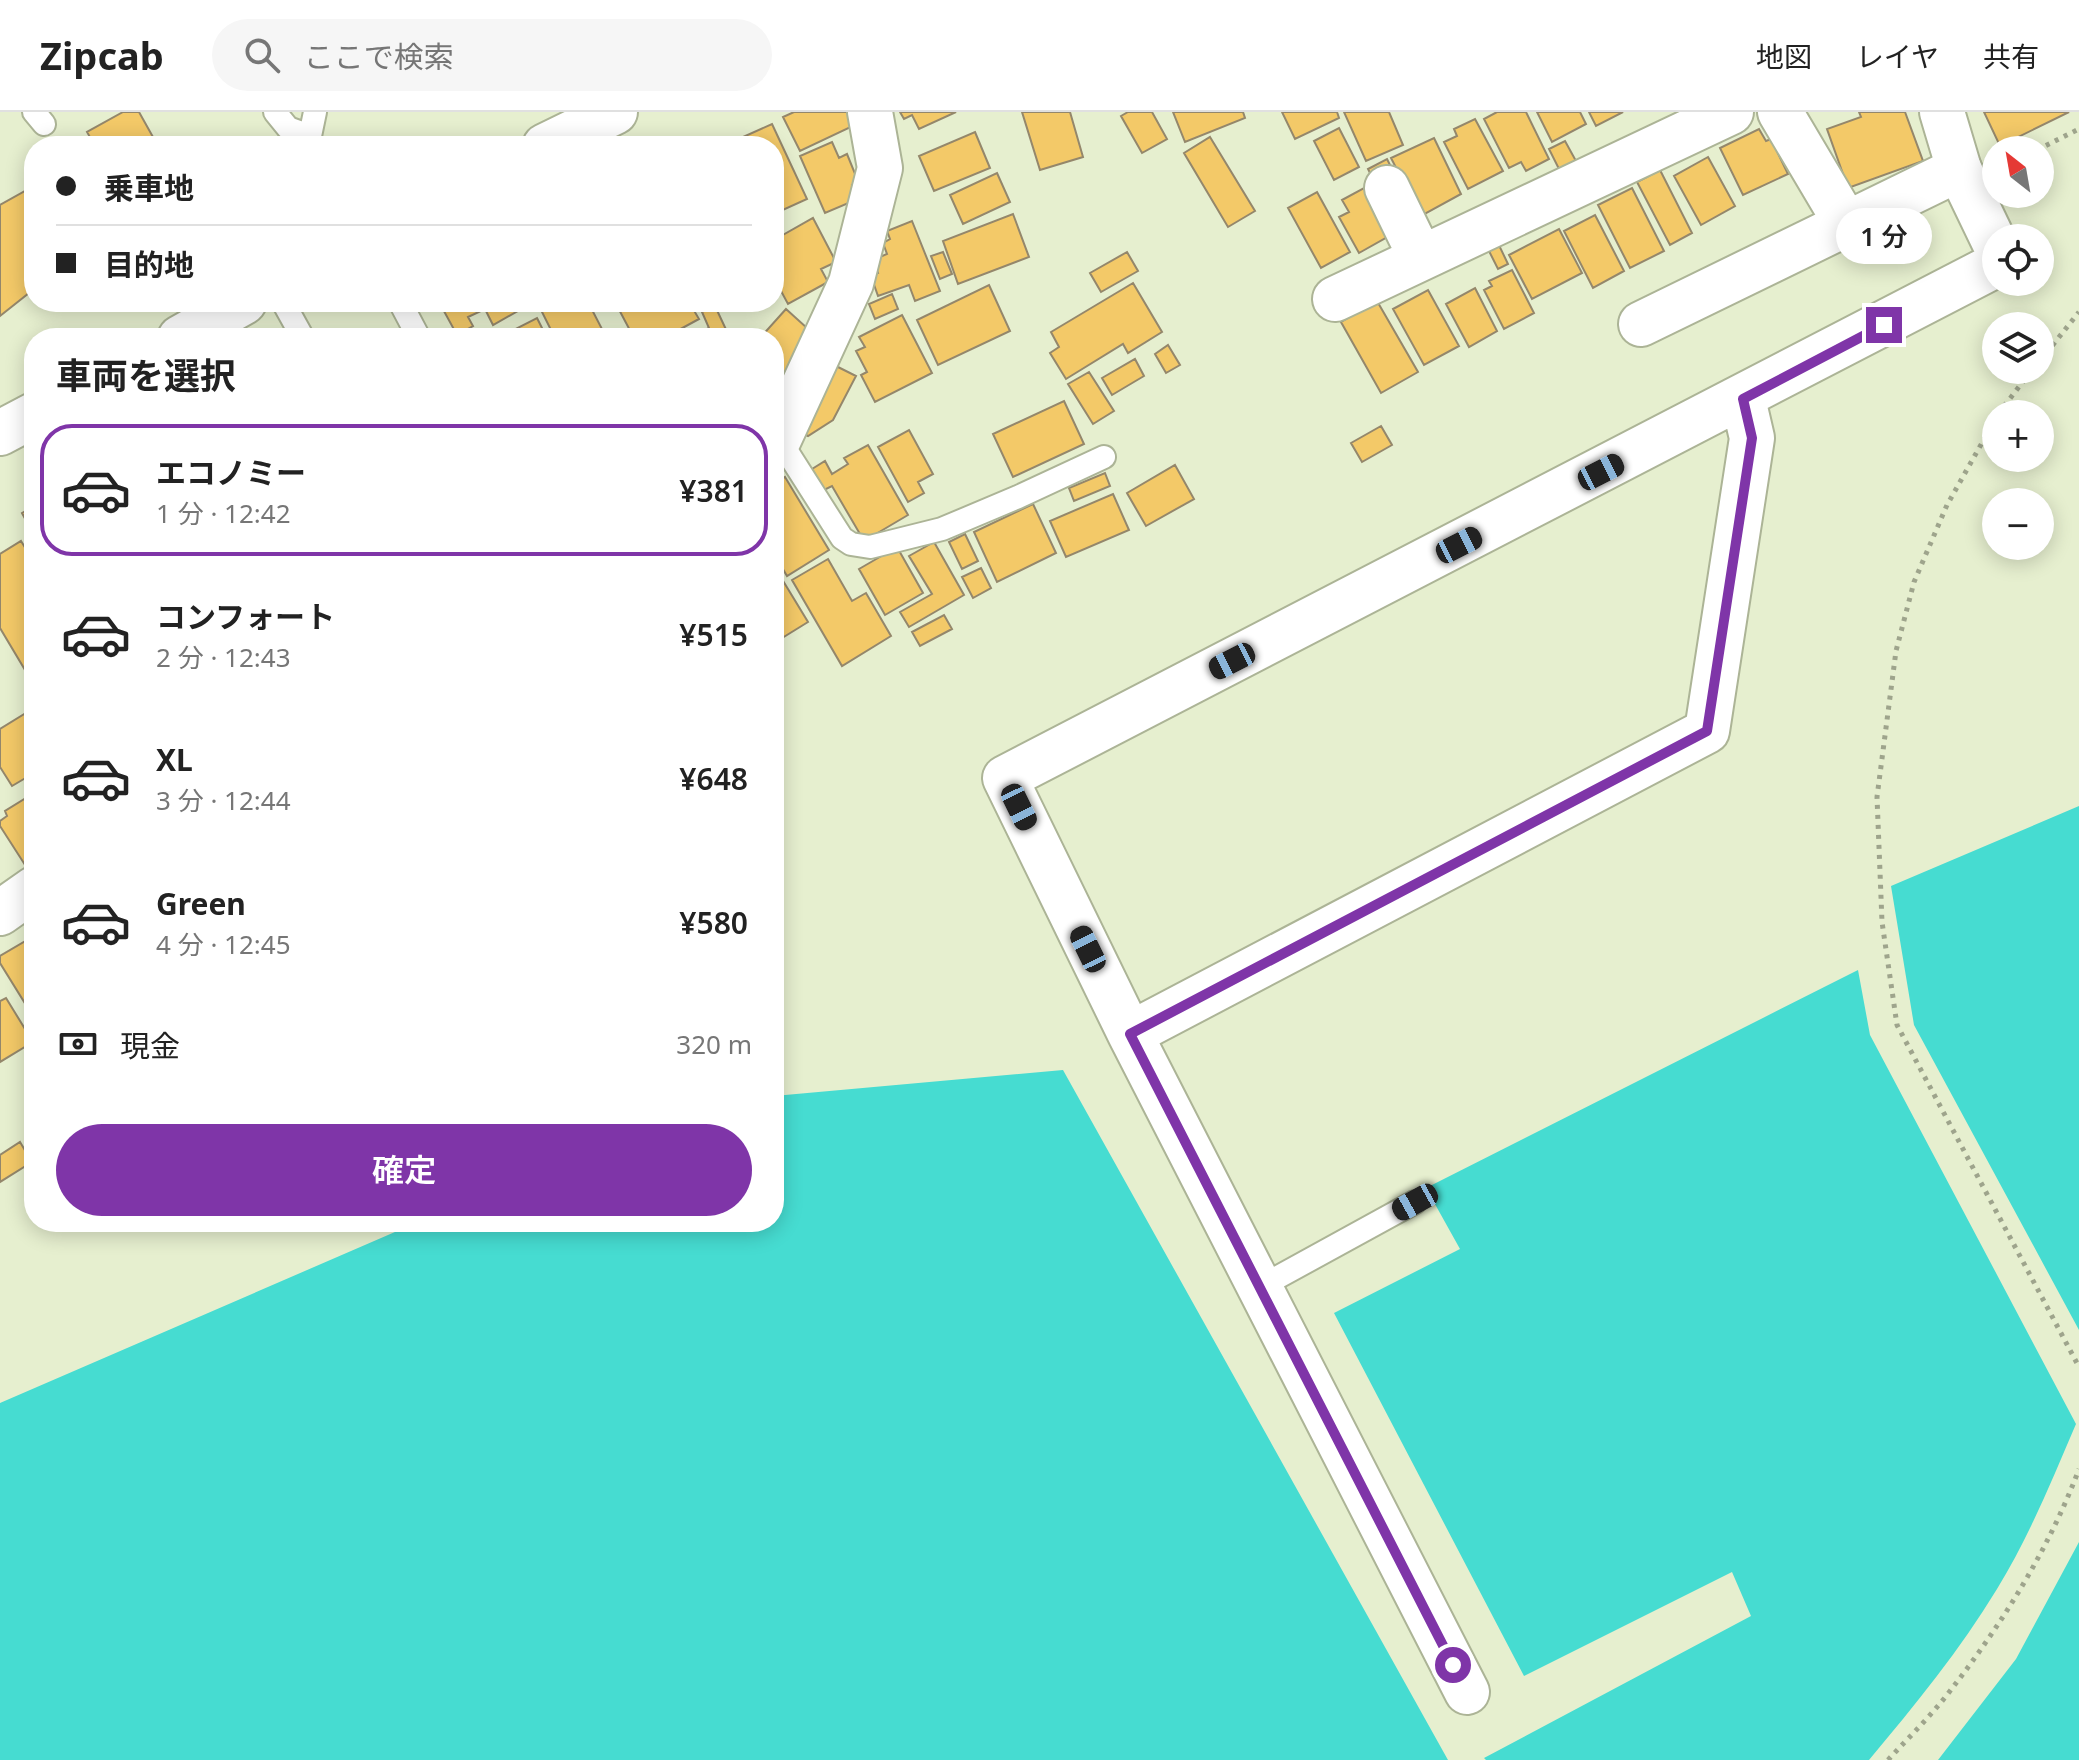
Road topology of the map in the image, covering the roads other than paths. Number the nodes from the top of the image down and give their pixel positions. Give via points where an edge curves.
1 (275, 112) edge
2 (315, 112) edge
3 (615, 112) edge
4 (870, 112) edge
5 (1731, 112) edge
6 (1780, 112) edge
7 (1942, 112) edge
8 (302, 136) edge
9 (311, 136) edge
10 (566, 136) edge
11 (1959, 169) junction
12 (1387, 188) dead end
13 (1985, 224) edge
14 (1847, 225) junction
15 (1421, 258) junction
16 (1982, 272) edge
17 (1335, 299) dead end
18 (226, 312) edge
19 (1641, 324) dead end
20 (198, 328) edge
21 (1743, 399) junction
22 (24, 420) edge
23 (784, 426) edge
24 (0, 433) edge
25 (784, 451) edge
26 (1104, 457) dead end
27 (24, 896) edge
28 (0, 913) edge
29 (1130, 1034) junction
30 (1415, 1202) dead end
31 (1260, 1287) junction
32 (1467, 1692) dead end

1 - 8 lane
2 - 9 lane
3 - 10 main road
4 - 23 main road via 880,168 851,283
5 - 15 main road
6 - 14 main road
7 - 11 main road
11 - 13 main road
11 - 14 main road
12 - 15 main road
14 - 19 main road
15 - 17 main road
16 - 21 main road
18 - 20 main road
21 - 29 main road via 1752,438 1707,731
21 - 29 main road via 1005,778
22 - 24 main road
25 - 26 lane via 842,538 861,547 942,529
27 - 28 main road
29 - 31 main road
30 - 31 lane
31 - 32 main road

